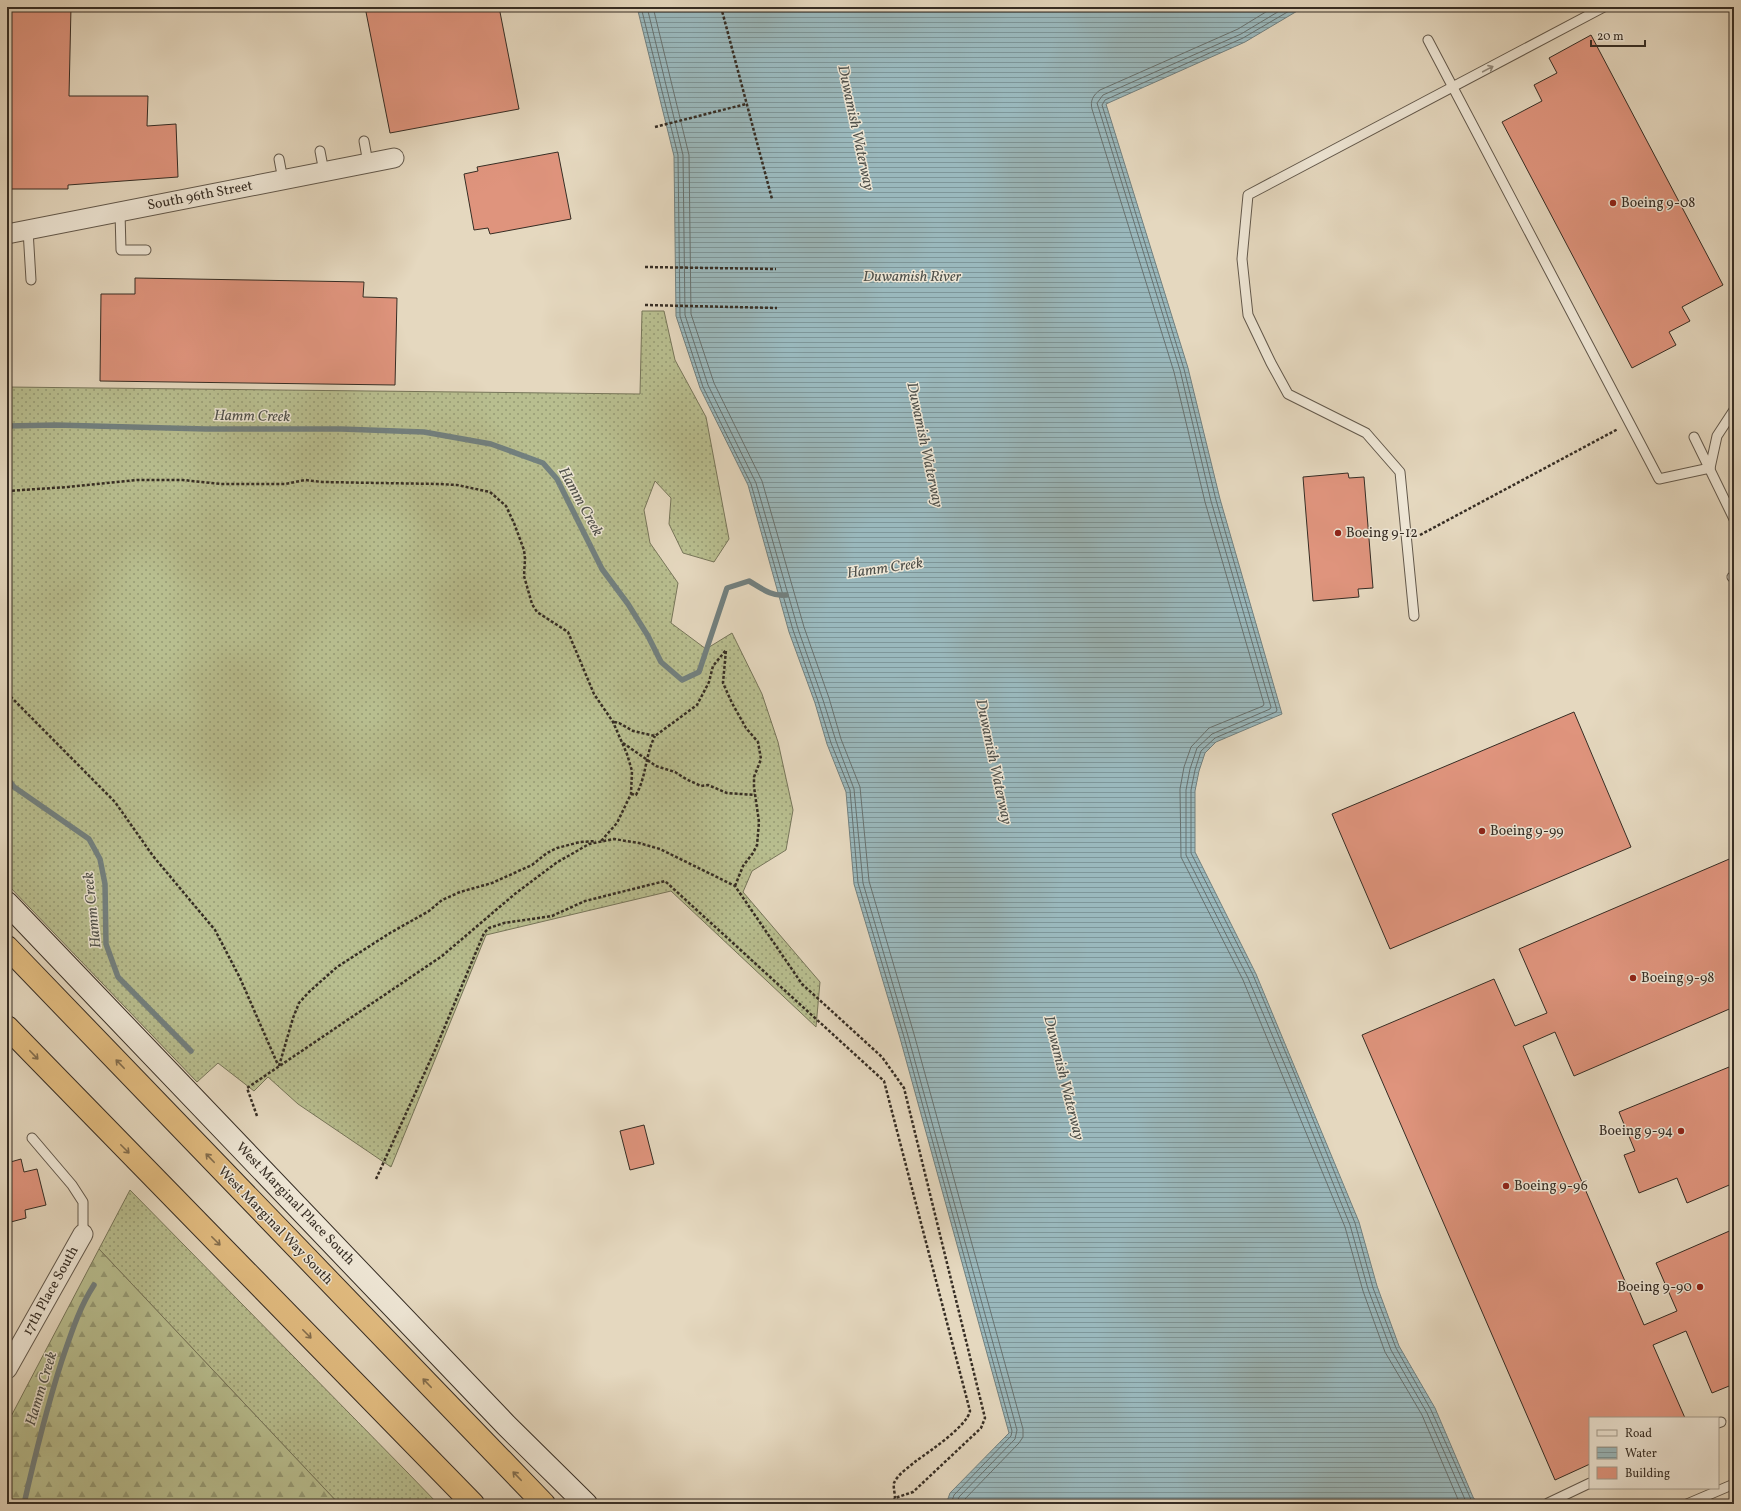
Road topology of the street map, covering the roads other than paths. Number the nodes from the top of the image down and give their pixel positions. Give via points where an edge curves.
1 (1604, 7) edge
2 (1428, 40) dead end
3 (1454, 87) junction
4 (364, 141) dead end
5 (320, 150) dead end
6 (394, 158) dead end
7 (279, 159) dead end
8 (368, 163) junction
9 (324, 172) junction
10 (283, 180) junction
11 (120, 212) junction
12 (28, 230) junction
13 (7, 234) edge
14 (146, 250) dead end
15 (31, 280) dead end
16 (1734, 410) edge
17 (1694, 437) dead end
18 (1710, 468) junction
19 (1734, 519) edge
20 (1414, 616) dead end
21 (7, 903) edge
22 (7, 947) edge
23 (7, 1027) edge
24 (32, 1138) dead end
25 (84, 1234) joint
26 (7, 1369) edge
27 (1589, 1483) edge
28 (1734, 1484) edge
29 (1548, 1503) edge
30 (473, 1504) edge
31 (544, 1504) edge
32 (586, 1504) edge
33 (1687, 1504) edge

3 -> 1 lane
2 - 3 lane
3 - 18 lane via 1659,479
3 - 20 lane via 1248,195 1242,259 1248,315 1288,394 1366,433 1400,472
4 - 8 lane
5 - 9 lane
6 - 8 street, South 96th Street
7 - 10 lane
8 - 9 street, South 96th Street
9 - 10 street, South 96th Street
10 - 11 street, South 96th Street
11 - 12 street, South 96th Street
11 - 14 lane via 121,250
12 - 13 street, South 96th Street
12 - 15 lane
16 - 18 lane via 1717,436
17 - 18 lane
18 - 19 lane
21 - 32 street, West Marginal Place South via 506,1424
31 -> 22 highway, West Marginal Way South
23 -> 30 highway
24 - 25 lane via 84,1202
25 - 26 street, 17th Place South
27 - 29 lane
28 - 33 lane

